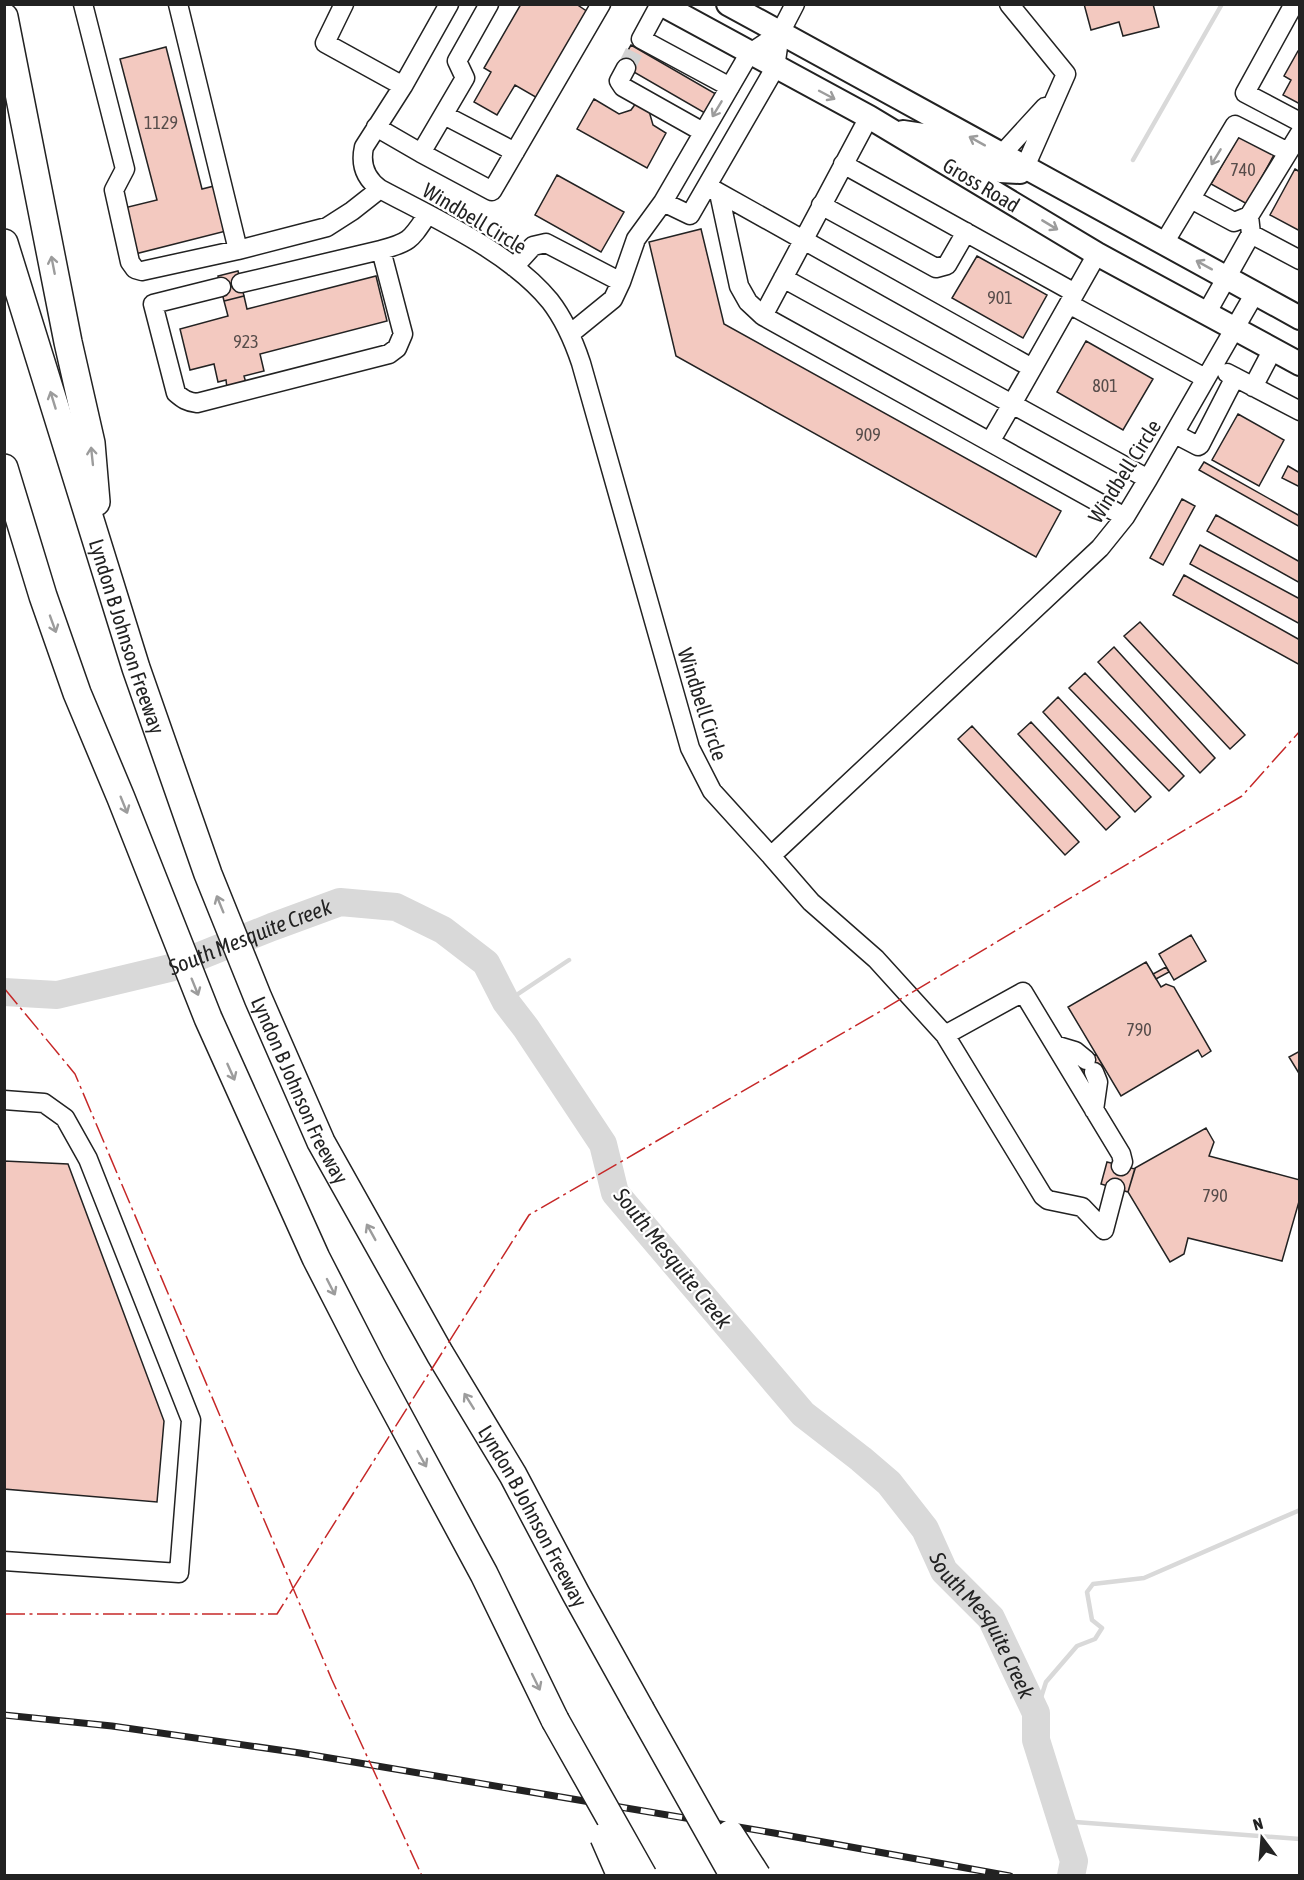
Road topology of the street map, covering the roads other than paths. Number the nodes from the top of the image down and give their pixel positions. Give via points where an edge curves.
1 (83, 4) edge
2 (178, 4) edge
3 (344, 4) edge
4 (449, 4) edge
5 (489, 4) edge
6 (601, 4) edge
7 (660, 4) edge
8 (728, 4) edge
9 (795, 4) edge
10 (1009, 4) edge
11 (1294, 4) edge
12 (4, 16) edge
13 (780, 33) junction
14 (750, 54) junction
15 (626, 68) tunnel mouth
16 (775, 68) junction
17 (403, 86) junction
18 (730, 87) junction
19 (1055, 97) junction
20 (1264, 103) junction
21 (444, 115) junction
22 (869, 117) junction
23 (1299, 122) edge
24 (376, 127) junction
25 (1246, 130) junction
26 (892, 131) junction
27 (704, 132) junction
28 (1299, 133) edge
29 (515, 152) junction
30 (1288, 152) junction
31 (421, 153) junction
32 (1002, 154) junction
33 (843, 164) junction
34 (1025, 167) junction
35 (380, 189) junction
36 (713, 189) junction
37 (1191, 199) junction
38 (663, 202) junction
39 (821, 205) junction
40 (428, 214) junction
41 (1250, 225) junction
42 (966, 232) junction
43 (803, 240) junction
44 (4, 243) edge
45 (1164, 243) junction
46 (238, 250) junction
47 (381, 250) junction
48 (1097, 254) junction
49 (1299, 260) edge
50 (514, 267) junction
51 (783, 278) junction
52 (1227, 278) junction
53 (621, 282) junction
54 (241, 283) dead end
55 (221, 287) dead end
56 (1255, 293) junction
57 (1072, 298) junction
58 (1206, 314) junction
59 (763, 316) junction
60 (1299, 318) edge
61 (1234, 329) junction
62 (570, 334) junction
63 (1273, 350) junction
64 (1299, 364) edge
65 (1032, 368) junction
66 (1209, 372) junction
67 (1235, 377) junction
68 (1253, 387) junction
69 (1012, 404) junction
70 (1299, 411) edge
71 (1175, 434) junction
72 (990, 442) junction
73 (4, 468) edge
74 (1148, 479) junction
75 (4, 495) edge
76 (1125, 517) junction
77 (102, 556) junction
78 (43, 596) junction
79 (771, 856) junction
80 (945, 1035) junction
81 (1055, 1045) junction
82 (4, 1100) edge
83 (1094, 1110) junction
84 (1121, 1166) dead end
85 (1115, 1188) dead end
86 (4, 1561) edge
87 (650, 1713) junction
88 (555, 1720) junction
89 (621, 1875) edge
90 (643, 1875) edge
91 (734, 1875) edge
92 (757, 1875) edge

1 - 46 street via 125,169 114,189 130,262 142,272
2 - 46 street
3 - 17 street via 325,43
4 - 17 street, Windbell Circle
5 - 21 street via 457,61 465,78
6 - 29 street
7 - 14 main road, Gross Road
7 - 18 street via 639,44
8 - 13 main road, Gross Road
9 - 13 street
10 - 19 street via 1066,74
11 - 20 street via 1245,93
77 -> 12 highway via 91,443
13 - 14 street
13 - 16 street
32 -> 13 main road, Gross Road
14 - 16 main road, Gross Road
14 - 18 street
15 - 27 street via 619,84
16 -> 22 main road, Gross Road
16 - 36 street
17 - 24 street, Windbell Circle
18 -> 27 street
19 - 32 street
19 - 34 street
20 - 23 street
20 - 25 street
21 - 29 street
21 - 31 street
22 - 26 main road, Gross Road
22 - 33 street
24 - 31 street
24 - 35 street, Windbell Circle via 362,158 367,176
25 - 30 street
25 -> 37 street via 1235,125
26 - 34 main road via 936,137 1000,171 1020,172
26 -> 48 main road, Gross Road
27 - 38 street
28 - 30 street
29 - 31 street via 492,191
30 - 41 street
32 - 34 main road, Gross Road
33 - 39 street
33 - 42 street
34 - 45 main road, Gross Road
35 - 40 street, Windbell Circle
35 - 46 street via 327,227
36 - 38 street via 690,215
36 - 43 street
36 - 59 street via 739,286
37 - 41 street via 1234,222
37 - 45 street
38 - 53 street via 636,239
39 - 42 street via 936,268 947,265
39 - 43 street
40 - 47 street via 410,240
40 - 50 street, Windbell Circle
41 - 49 street
41 - 52 street
42 - 57 street
43 - 51 street
43 - 65 street
77 -> 44 highway, Lyndon B Johnson Freeway
52 -> 45 main road, Gross Road
47 - 54 street
47 - 55 street via 403,333 397,348 389,354 190,402 176,393 153,304
48 - 57 street
48 - 58 main road, Gross Road
50 - 53 street via 533,246 546,243
50 - 62 street, Windbell Circle via 551,303
51 - 59 street
51 - 69 street
52 - 56 main road, Gross Road
52 - 58 street
53 - 62 street via 614,299
56 - 60 main road, Gross Road
56 - 61 street, Windbell Circle
57 - 65 street
57 - 66 street
58 - 61 main road, Gross Road
59 - 72 street
61 - 63 main road, Gross Road
61 - 66 street, Windbell Circle
62 - 79 street, Windbell Circle via 690,748 712,791
63 - 64 main road, Gross Road
63 - 68 street
65 - 69 street
66 - 67 street
66 - 71 street, Windbell Circle
67 - 68 street
67 - 71 street via 1200,445
68 - 70 street
69 - 72 street
69 - 74 street
71 - 74 street, Windbell Circle
72 - 76 street
73 - 78 highway
74 - 76 street, Windbell Circle
75 - 78 highway
76 - 79 street, Windbell Circle via 1087,562
87 -> 77 highway, Lyndon B Johnson Freeway via 321,1142 208,874 136,668
78 -> 88 highway via 77,693 208,1018 316,1258 484,1574
79 - 80 street via 811,902 876,959
80 - 81 street via 1023,992
80 - 85 street via 1043,1196 1082,1207 1104,1230
81 - 83 street
81 - 83 street via 1075,1051 1090,1066 1098,1082
82 - 86 street via 44,1103 65,1118 88,1159 191,1420 179,1573
83 - 84 street via 1121,1154
87 - 91 highway, bridge
87 - 92 highway, bridge
88 - 89 highway, bridge
88 - 90 highway, bridge

